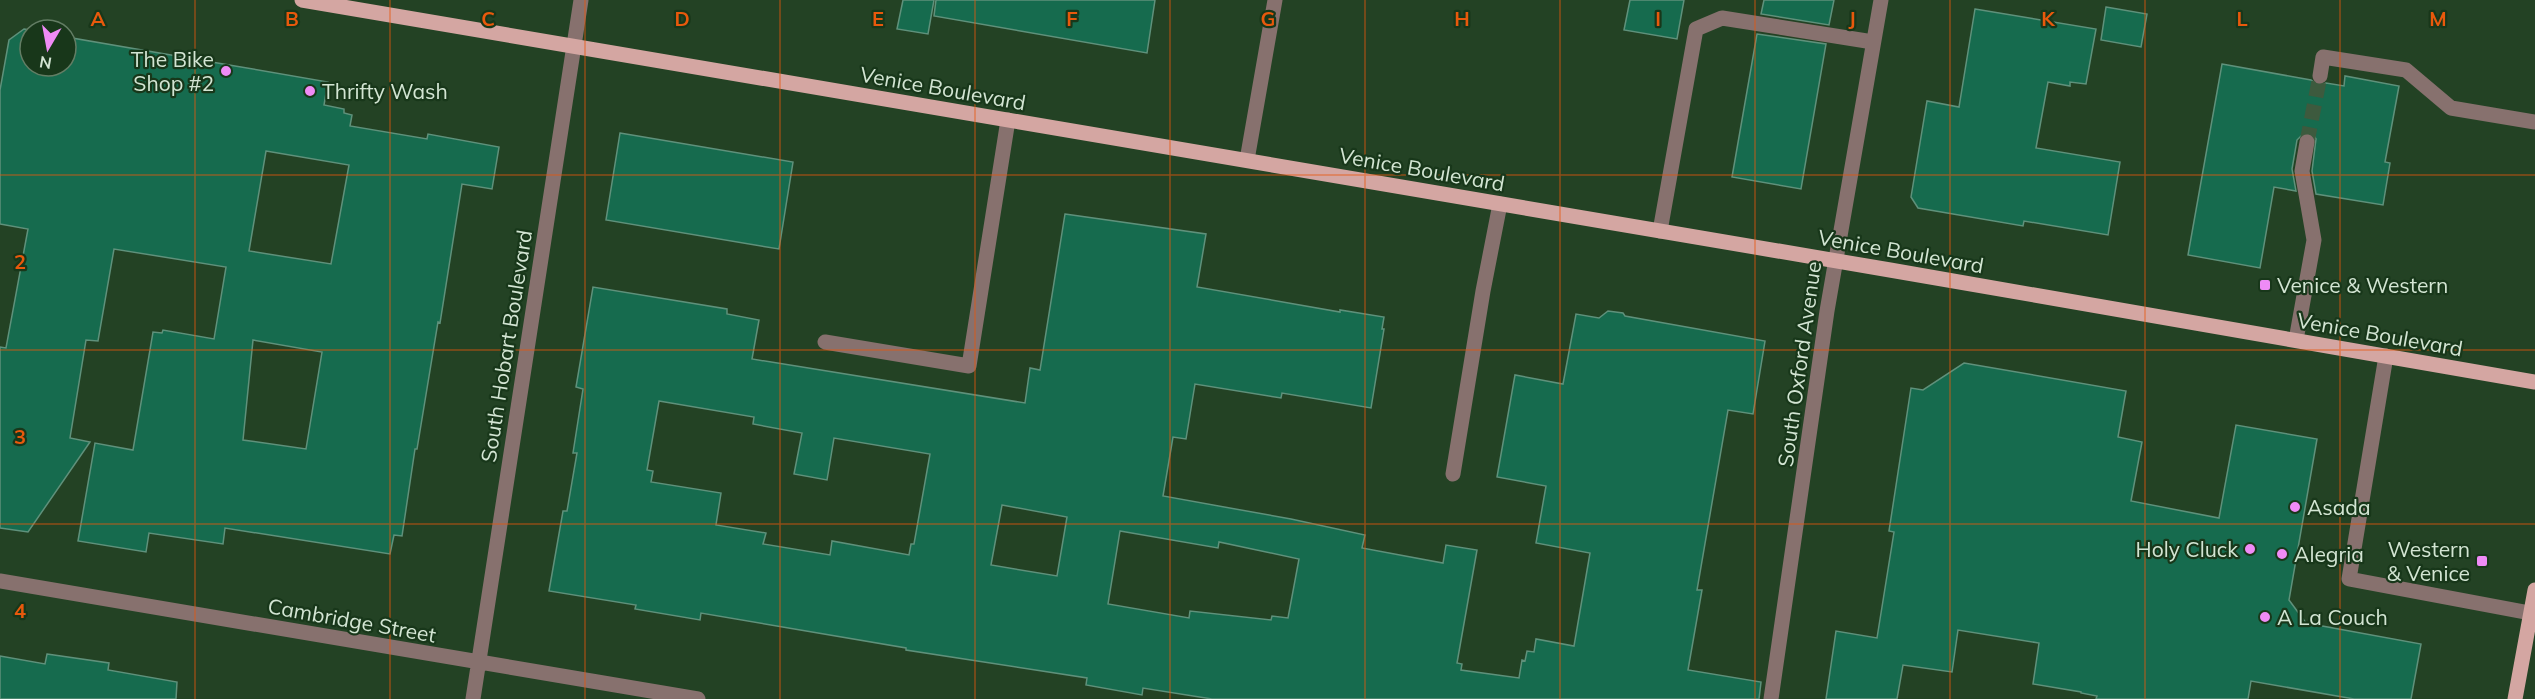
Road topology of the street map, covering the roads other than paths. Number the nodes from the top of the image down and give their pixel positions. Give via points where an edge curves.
1 (302, 0) edge
2 (581, 0) edge
3 (1275, 0) edge
4 (1881, 0) edge
5 (1873, 42) junction
6 (573, 46) junction
7 (2319, 76) tunnel mouth
8 (1008, 120) junction
9 (2535, 122) edge
10 (2307, 142) tunnel mouth
11 (1247, 160) junction
12 (1500, 204) junction
13 (1660, 231) junction
14 (1835, 261) junction
15 (2296, 340) junction
16 (825, 342) dead end
17 (2386, 356) junction
18 (2535, 382) edge
19 (1454, 474) dead end
20 (0, 581) edge
21 (2535, 590) edge
22 (2530, 613) junction
23 (479, 663) junction
24 (473, 699) edge
25 (698, 699) edge
26 (1771, 699) edge
27 (2515, 699) edge

1 - 6 main road, Venice Boulevard
2 - 6 street, South Hobart Boulevard
3 - 11 street
4 - 5 street, South Oxford Avenue
5 - 13 street via 1722,18 1696,29
5 - 14 street, South Oxford Avenue
6 - 8 main road, Venice Boulevard
6 - 23 street, South Hobart Boulevard
7 - 9 street via 2323,57 2406,70 2451,108
8 - 11 main road, Venice Boulevard
8 - 16 street via 969,366
10 - 15 street via 2302,171 2314,240
11 - 12 main road, Venice Boulevard
12 - 13 main road, Venice Boulevard
12 - 19 street
13 - 14 main road, Venice Boulevard
14 - 15 main road, Venice Boulevard
14 - 26 street, South Oxford Avenue
15 - 17 main road, Venice Boulevard
17 - 18 main road, Venice Boulevard
17 - 22 street via 2349,579
20 - 23 street, Cambridge Street
21 - 22 main road
22 - 27 main road
23 - 24 street, South Hobart Boulevard
23 - 25 street, Cambridge Street

